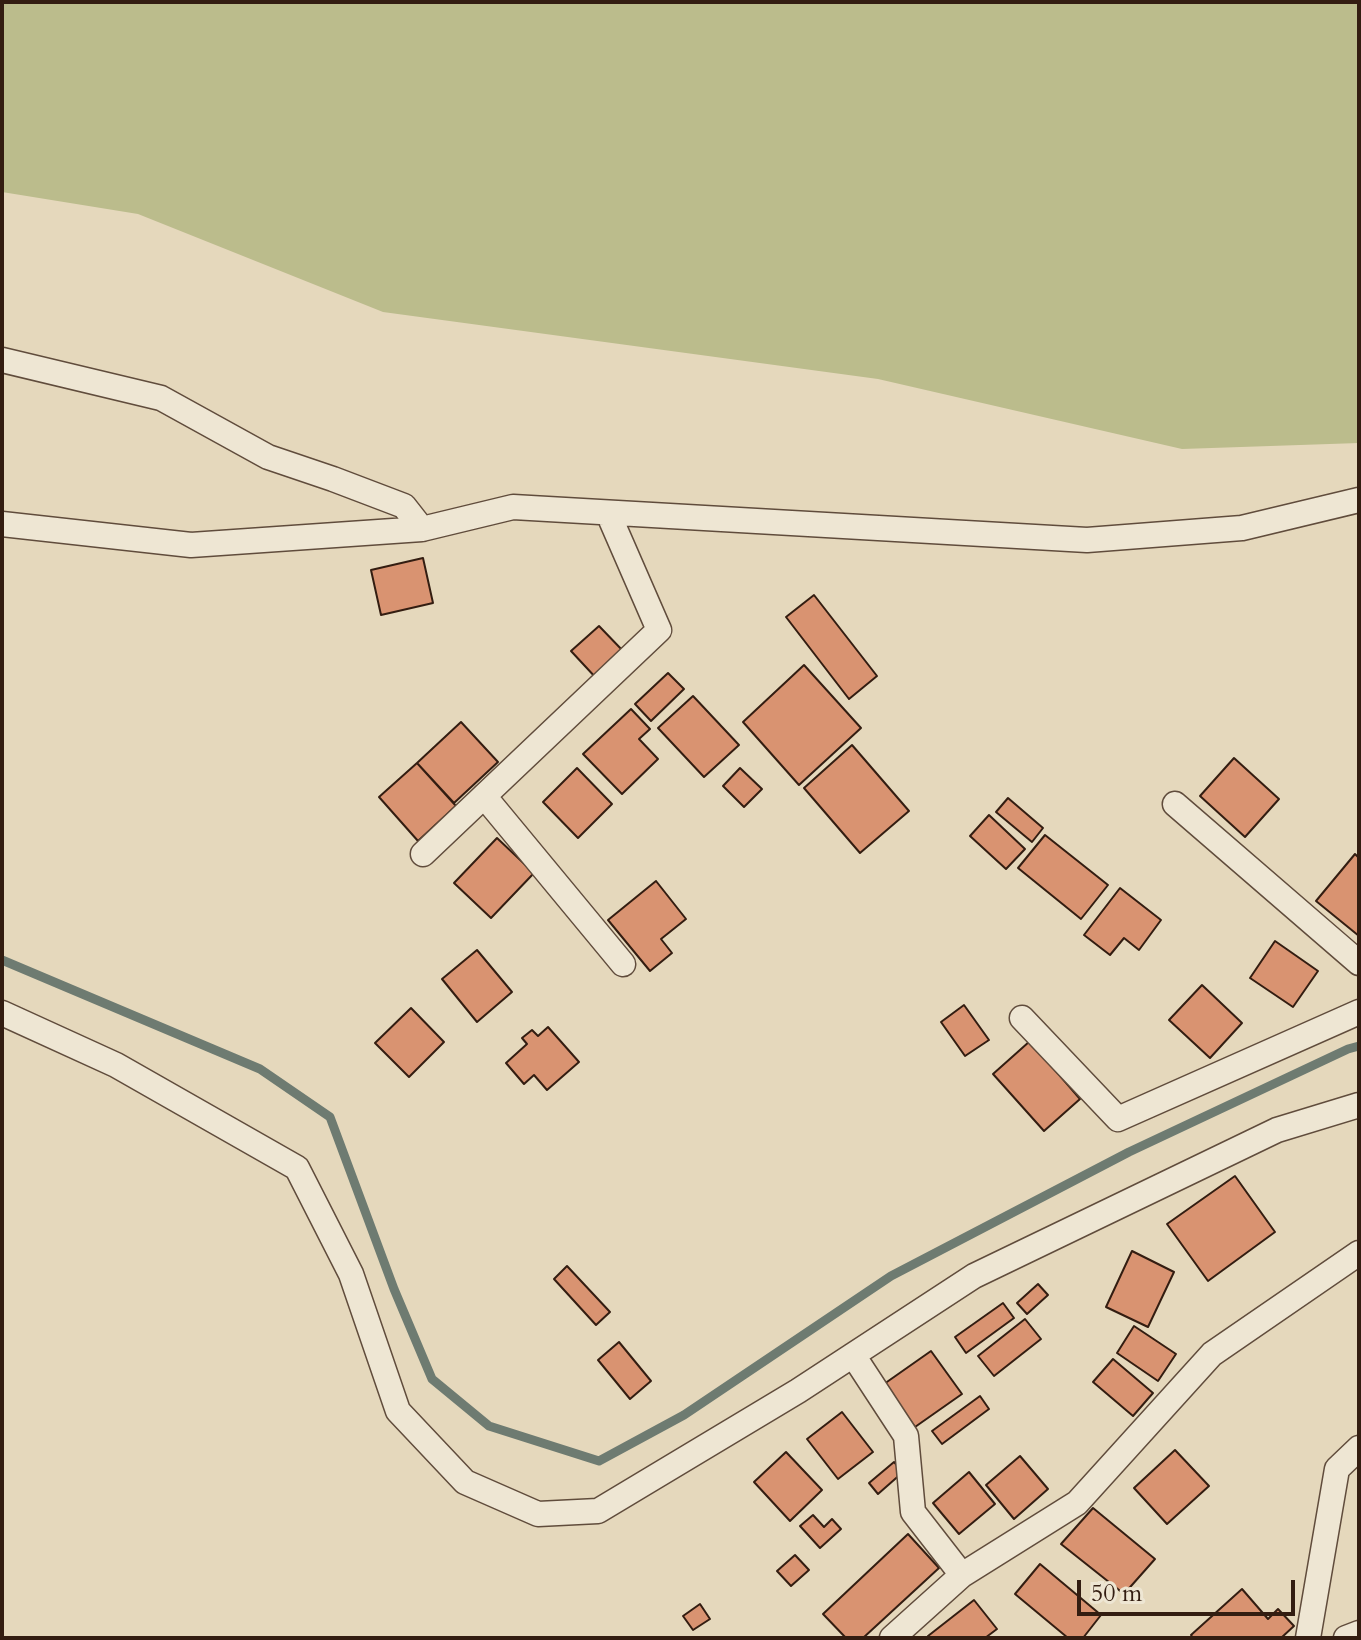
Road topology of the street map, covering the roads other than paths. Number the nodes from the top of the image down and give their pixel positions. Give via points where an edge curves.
1 (2, 360) edge
2 (1359, 500) edge
3 (608, 513) junction
4 (2, 524) edge
5 (422, 529) junction
6 (484, 796) junction
7 (1175, 804) dead end
8 (423, 854) dead end
9 (1359, 963) edge
10 (623, 964) dead end
11 (1359, 1012) edge
12 (2, 1013) edge
13 (1022, 1018) dead end
14 (1359, 1105) edge
15 (1359, 1253) edge
16 (853, 1355) junction
17 (1359, 1448) edge
18 (962, 1575) junction
19 (1359, 1633) edge
20 (902, 1635) edge
21 (1308, 1638) edge
22 (1346, 1638) edge

1 - 5 street via 161,398 268,457 404,506
2 - 3 street via 1242,528 1087,540
3 - 5 street via 513,507
3 - 6 street via 659,630
4 - 5 street via 191,545
6 - 8 street
6 - 10 street
7 - 9 street
11 - 13 street via 1118,1119
12 - 16 street via 116,1065 297,1168 351,1274 398,1411 465,1482 538,1514 598,1511
14 - 16 street via 1277,1130 974,1276
15 - 18 street via 1212,1354 1077,1503
16 - 18 street via 906,1436 913,1512
17 - 21 street via 1337,1469
18 - 20 street
19 - 22 street

